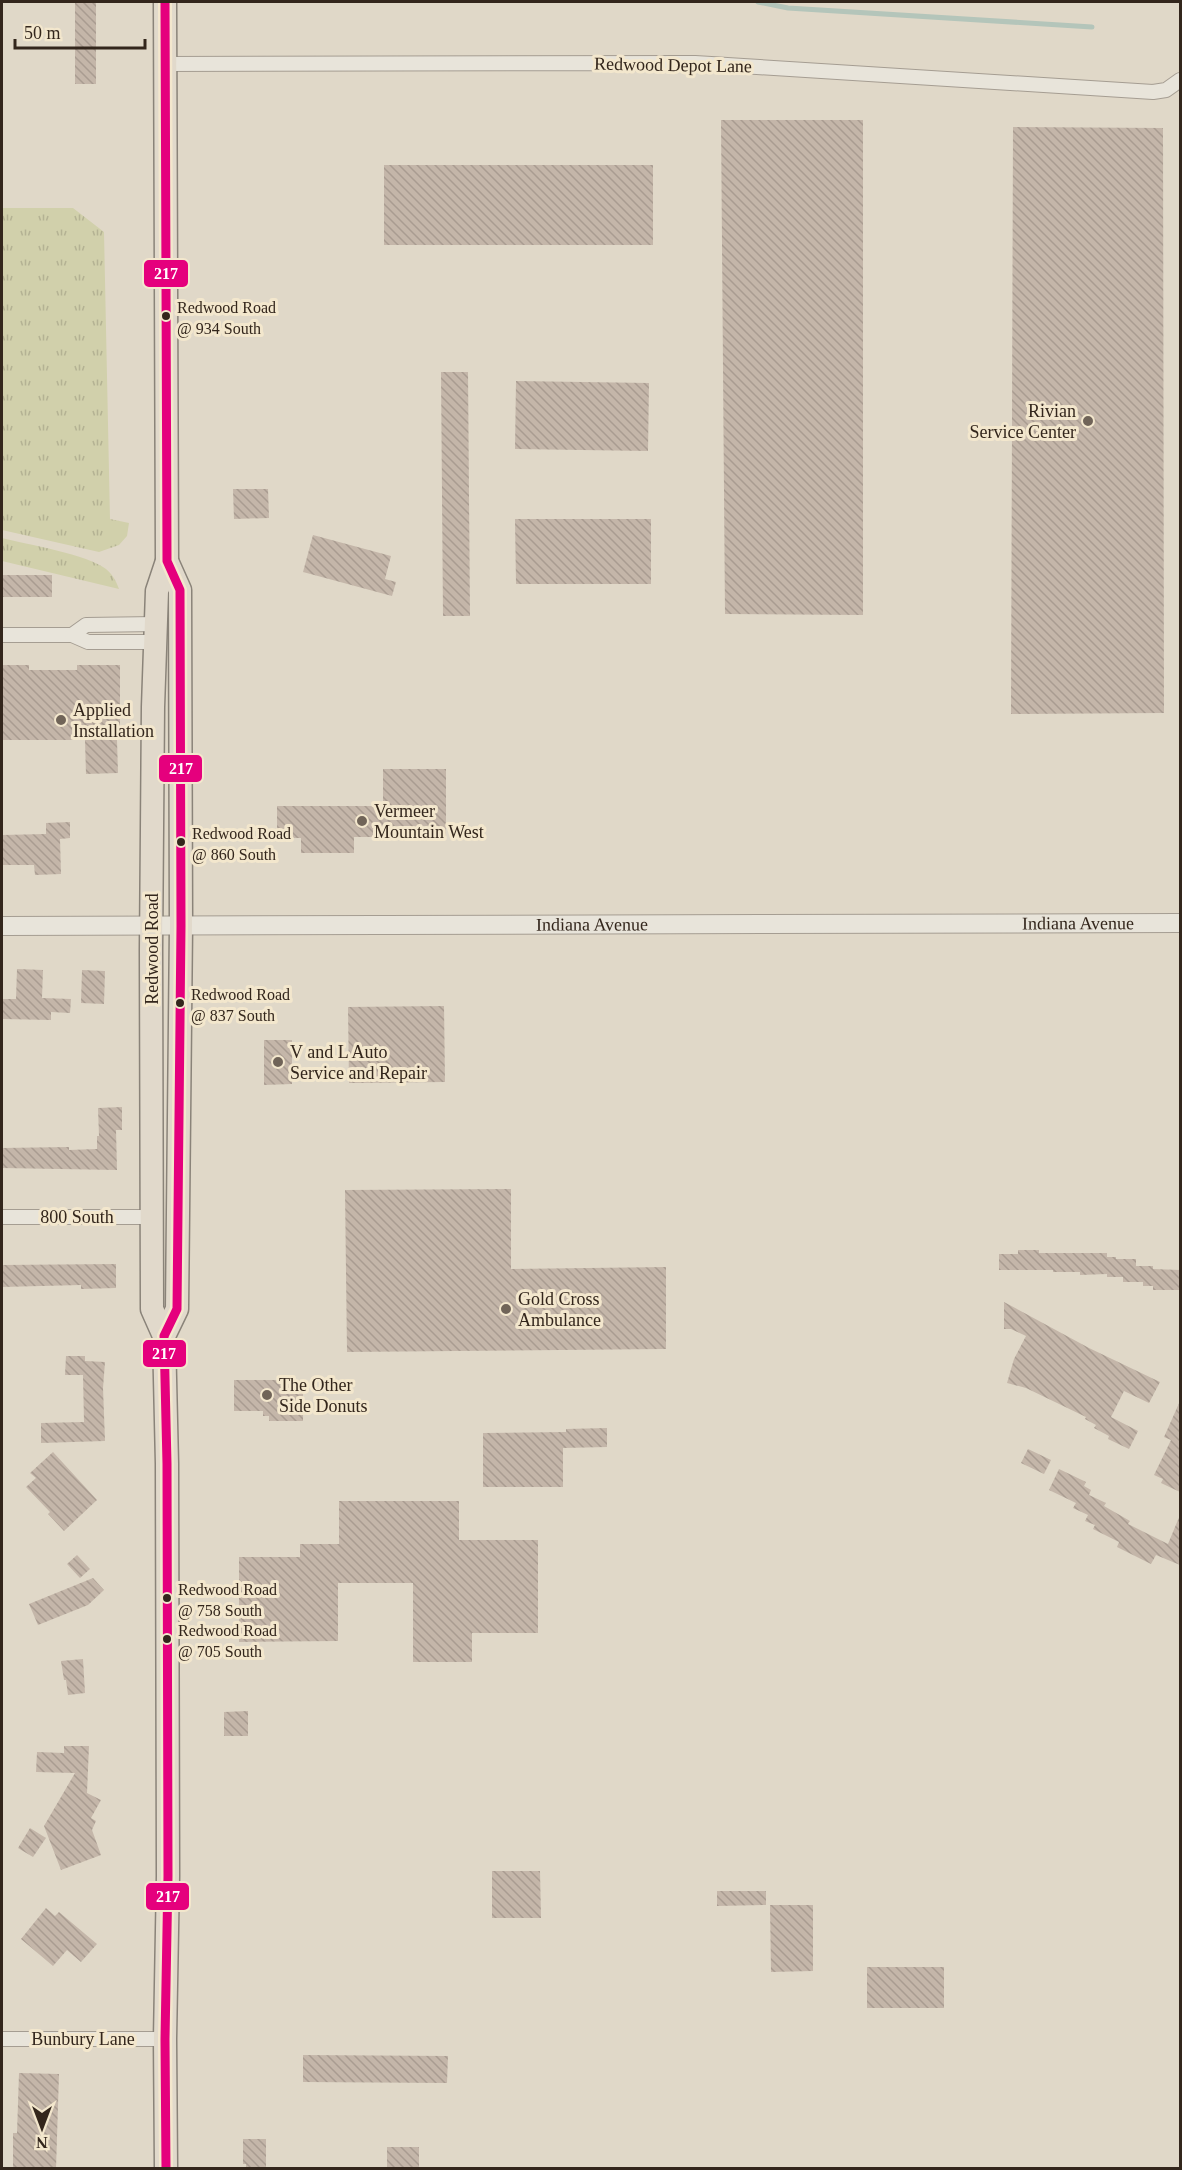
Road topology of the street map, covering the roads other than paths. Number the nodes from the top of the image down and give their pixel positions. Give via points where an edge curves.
1 (165, 2) edge
2 (165, 64) junction
3 (1179, 82) edge
4 (167, 561) junction
5 (155, 633) junction
6 (2, 635) edge
7 (1180, 923) edge
8 (151, 925) junction
9 (2, 926) edge
10 (181, 926) junction
11 (2, 1217) edge
12 (153, 1217) junction
13 (164, 1336) junction
14 (165, 2038) junction
15 (2, 2039) edge
16 (166, 2169) edge

1 - 2 main road, Redwood Road
2 - 3 street, Redwood Depot Lane via 695,63 1153,93
2 - 4 main road, Redwood Road
4 - 5 main road, Redwood Road via 157,591
4 - 10 main road, Redwood Road via 180,590
5 - 6 street via 86,625 72,635
5 - 8 main road, Redwood Road
7 - 10 street, Indiana Avenue
8 - 9 street, Indiana Avenue
8 - 10 street, Indiana Avenue
8 - 12 main road, Redwood Road
10 - 13 main road, Redwood Road via 177,1309
11 - 12 street, 800 South
12 - 13 main road, Redwood Road via 152,1309
13 - 14 main road, Redwood Road via 168,1876
14 - 15 street, Bunbury Lane
14 - 16 main road, Redwood Road

